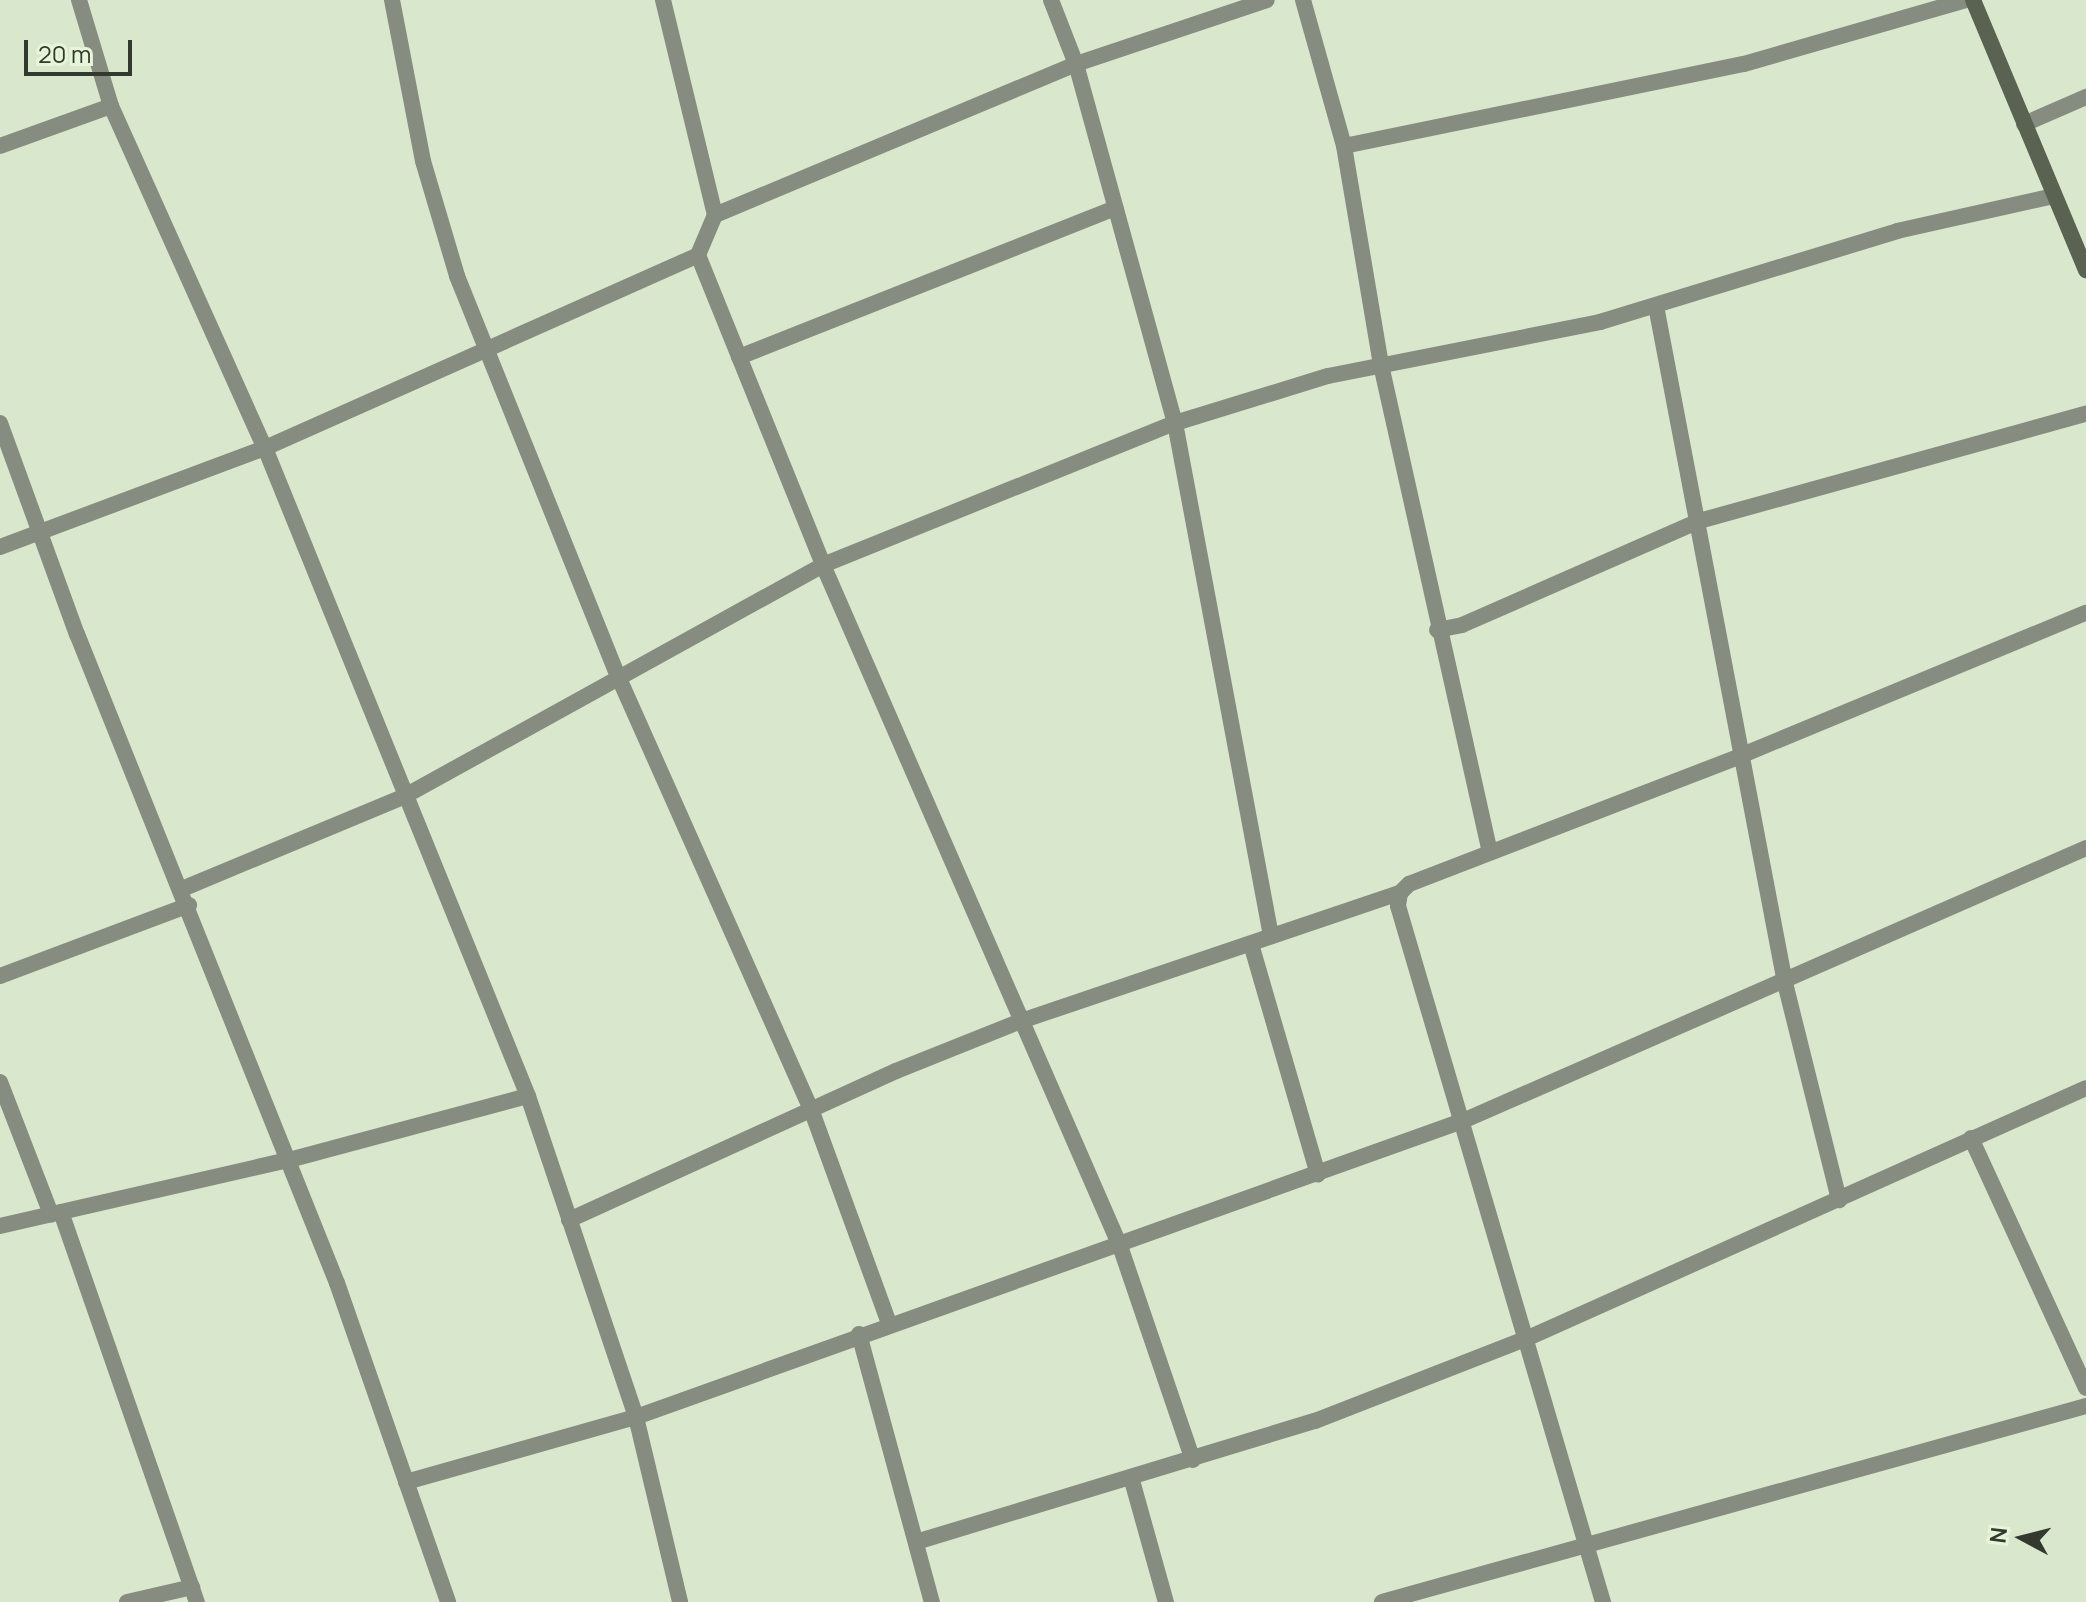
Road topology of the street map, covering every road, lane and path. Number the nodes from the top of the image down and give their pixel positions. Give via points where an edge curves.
1 (79, 0) edge
2 (392, 0) edge
3 (663, 0) edge
4 (1051, 0) edge
5 (1267, 0) edge
6 (1303, 0) edge
7 (1966, 0) edge
8 (1973, 0) edge
9 (1076, 64) junction
10 (2086, 97) edge
11 (111, 106) junction
12 (2024, 124) junction
13 (0, 146) edge
14 (1344, 146) junction
15 (2054, 196) junction
16 (1116, 208) junction
17 (715, 215) junction
18 (698, 255) junction
19 (2086, 270) edge
20 (1656, 306) junction
21 (489, 352) junction
22 (739, 357) junction
23 (1381, 365) junction
24 (2086, 414) edge
25 (0, 423) edge
26 (1175, 423) junction
27 (265, 448) junction
28 (1699, 521) junction
29 (40, 532) junction
30 (0, 547) edge
31 (823, 565) junction
32 (2086, 613) edge
33 (1437, 630) junction
34 (618, 676) junction
35 (1740, 756) junction
36 (403, 797) junction
37 (2086, 848) edge
38 (1490, 852) junction
39 (182, 889) junction
40 (1400, 893) junction
41 (189, 905) junction
42 (1271, 936) junction
43 (1251, 944) junction
44 (0, 976) edge
45 (1785, 983) junction
46 (1021, 1021) junction
47 (0, 1082) edge
48 (2086, 1088) edge
49 (528, 1096) junction
50 (811, 1109) junction
51 (1465, 1120) junction
52 (1971, 1138) junction
53 (289, 1160) junction
54 (1318, 1174) junction
55 (1839, 1200) junction
56 (56, 1213) junction
57 (569, 1220) junction
58 (0, 1226) edge
59 (1120, 1246) junction
60 (889, 1323) junction
61 (859, 1334) junction
62 (1528, 1338) junction
63 (2086, 1388) edge
64 (2086, 1406) edge
65 (636, 1417) junction
66 (1193, 1460) junction
67 (1131, 1477) junction
68 (406, 1482) junction
69 (1586, 1541) junction
70 (916, 1542) junction
71 (194, 1595) edge
72 (127, 1602) edge
73 (448, 1602) edge
74 (680, 1602) edge
75 (932, 1602) edge
76 (1166, 1602) edge
77 (1382, 1602) edge
78 (1603, 1602) edge

1 - 11 street
2 - 21 street via 433,199
3 - 17 street
4 - 9 street
5 - 9 street
6 - 14 street
7 - 14 street via 1744,64
8 - 12 street
9 - 16 street
9 - 17 street
10 - 12 street
11 - 13 street
11 - 27 street
12 - 15 street
14 - 23 street
15 - 19 street
15 - 20 street via 1897,231
16 - 22 street
16 - 26 street
17 - 18 street
18 - 21 street
18 - 22 street
20 - 23 street
20 - 28 street
21 - 27 street
21 - 34 street
22 - 31 street
23 - 26 street
23 - 33 street
24 - 28 street
25 - 29 street
26 - 31 street
26 - 42 street
27 - 29 street
27 - 36 street
28 - 33 street via 1462,625
28 - 35 street
29 - 30 street
29 - 39 street
31 - 34 street
31 - 46 street
32 - 35 street
33 - 38 street
34 - 36 street
34 - 50 street
35 - 38 street
35 - 45 street
36 - 39 street
36 - 49 street
37 - 45 street
38 - 40 street via 1409,884
39 - 41 street
40 - 42 street
40 - 51 street via 1398,906
41 - 44 street
41 - 53 street
42 - 43 street
43 - 46 street
43 - 54 street
45 - 51 street
45 - 55 street
46 - 50 street
46 - 59 street
47 - 56 street
48 - 52 street
49 - 53 street
49 - 57 street
50 - 57 street
50 - 60 street
51 - 54 street
51 - 62 street
52 - 55 street
52 - 63 street
53 - 56 street
53 - 68 street
54 - 59 street
55 - 62 street
56 - 58 street
56 - 71 street
57 - 65 street
59 - 60 street
59 - 66 street
60 - 61 street
61 - 65 street
61 - 70 street
62 - 66 street via 1315,1421
62 - 69 street
64 - 69 street
65 - 68 street
65 - 74 street
66 - 67 street
67 - 70 street
67 - 76 street
68 - 73 street
69 - 77 street
69 - 78 street
70 - 75 street
71 - 72 street

